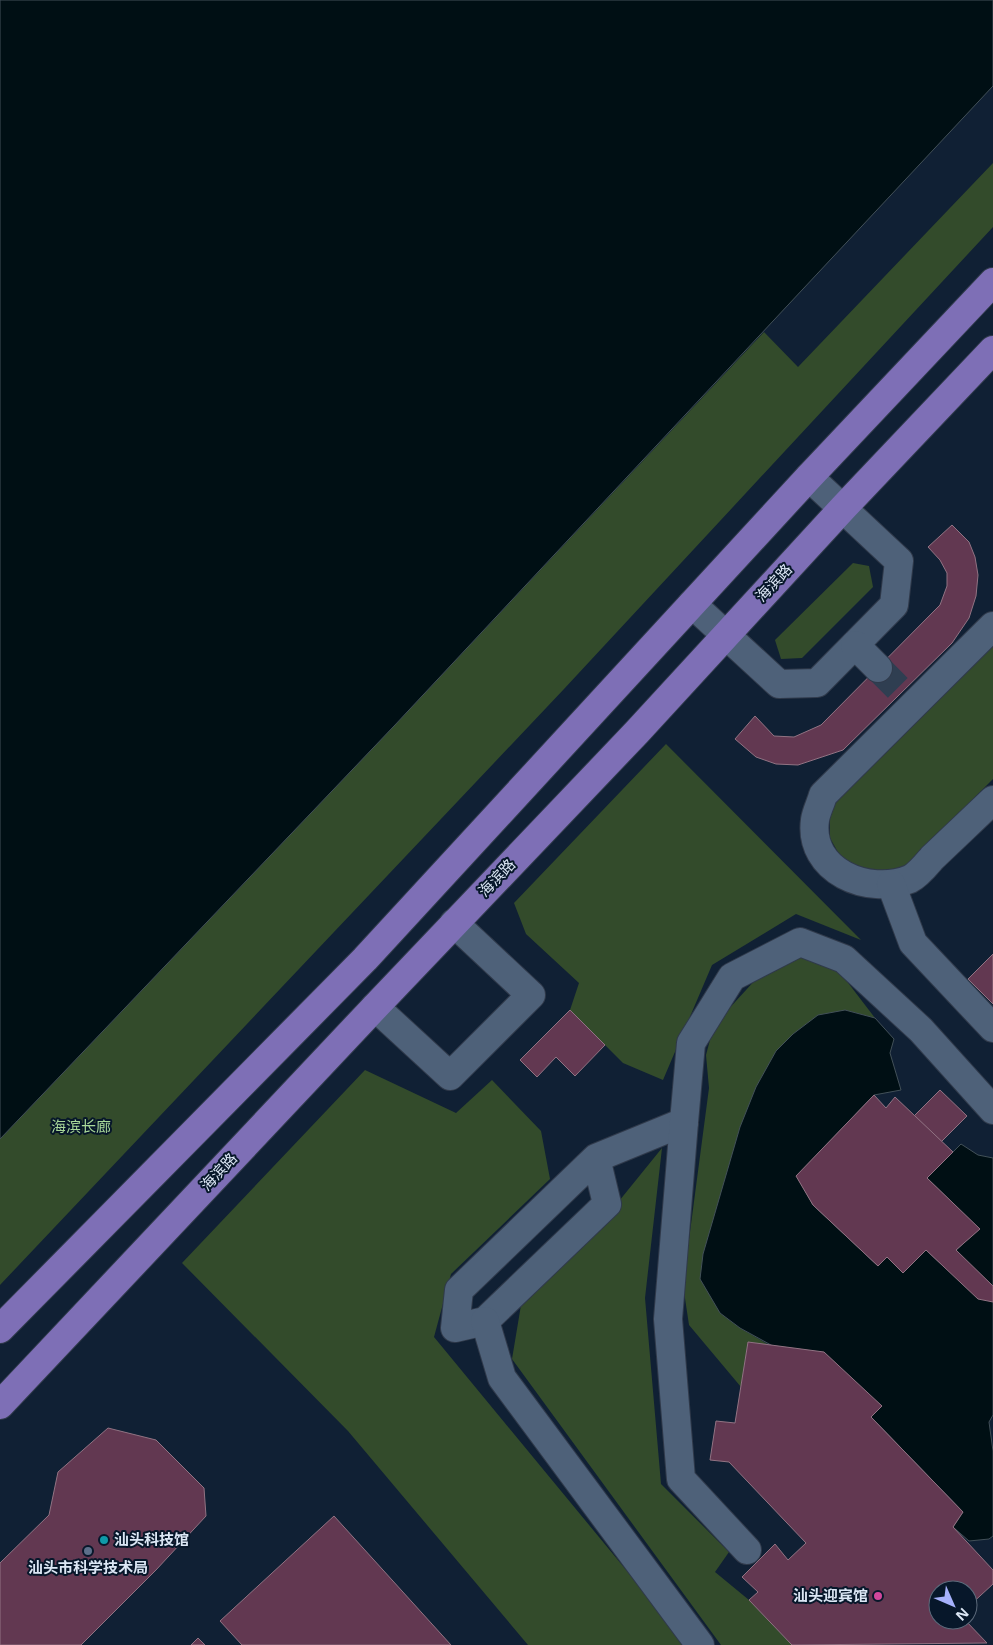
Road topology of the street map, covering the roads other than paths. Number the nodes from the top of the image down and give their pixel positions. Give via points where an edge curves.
1 (993, 282) edge
2 (993, 350) edge
3 (809, 477) junction
4 (843, 508) junction
5 (692, 604) junction
6 (993, 626) edge
7 (726, 635) junction
8 (855, 645) junction
9 (878, 668) tunnel mouth
10 (993, 800) edge
11 (891, 884) junction
12 (416, 904) junction
13 (450, 928) junction
14 (404, 947) junction
15 (365, 959) junction
16 (397, 983) junction
17 (374, 1007) junction
18 (993, 1028) edge
19 (993, 1110) edge
20 (684, 1122) junction
21 (596, 1158) junction
22 (485, 1322) junction
23 (0, 1330) edge
24 (0, 1405) edge
25 (747, 1550) dead end
26 (700, 1645) edge

1 - 3 main road
2 - 4 main road, 海滨路
3 - 4 lane
3 - 5 main road
4 - 7 main road, 海滨路
4 - 8 lane via 899,561 894,605
5 - 7 lane
5 - 12 main road
6 - 11 lane via 908,698 823,794 815,821 818,844 829,864 846,876 870,885
7 - 8 lane via 779,684 817,683
7 - 13 main road, 海滨路
8 - 9 lane
10 - 11 lane via 912,878
11 - 18 lane via 913,943
12 - 14 main road
12 - 15 main road
13 - 14 main road
13 - 16 main road, 海滨路
13 - 17 lane via 531,995 450,1076
14 - 15 main road
14 - 16 main road
15 - 23 main road
16 - 17 main road, 海滨路
17 - 24 main road, 海滨路
19 - 20 lane via 921,1030 844,959 800,942 732,977 691,1043
20 - 21 lane
20 - 25 lane via 668,1319 681,1479
21 - 22 lane via 607,1204
21 - 22 lane via 459,1290 455,1328
22 - 26 lane via 502,1378

